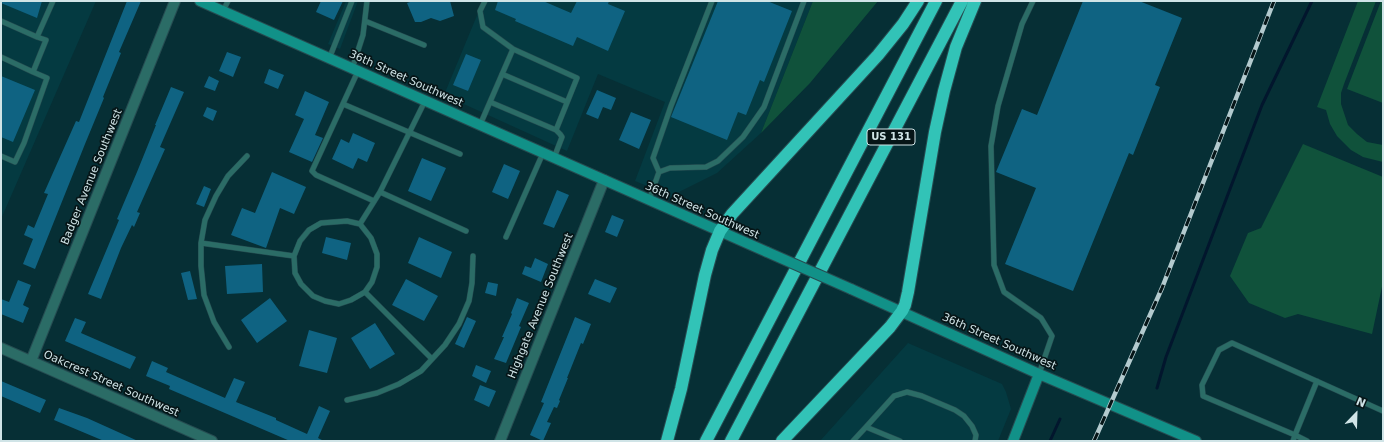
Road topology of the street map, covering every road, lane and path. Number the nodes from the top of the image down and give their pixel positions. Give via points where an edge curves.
1 (53, 1) edge
2 (175, 1) edge
3 (200, 1) edge
4 (228, 1) edge
5 (352, 1) edge
6 (367, 1) edge
7 (485, 1) edge
8 (712, 1) edge
9 (804, 1) edge
10 (918, 1) edge
11 (936, 1) edge
12 (962, 1) edge
13 (975, 1) edge
14 (1033, 1) edge
15 (223, 11) junction
16 (1, 21) edge
17 (365, 21) junction
18 (37, 37) junction
19 (424, 45) dead end
20 (513, 49) junction
21 (1, 57) edge
22 (330, 58) junction
23 (355, 70) junction
24 (33, 72) junction
25 (502, 74) junction
26 (425, 101) junction
27 (490, 102) junction
28 (568, 102) junction
29 (343, 104) junction
30 (480, 125) junction
31 (556, 130) junction
32 (409, 132) junction
33 (542, 153) junction
34 (460, 154) dead end
35 (1, 156) edge
36 (247, 156) dead end
37 (554, 158) junction
38 (659, 172) junction
39 (604, 180) junction
40 (380, 192) junction
41 (649, 200) junction
42 (374, 201) junction
43 (360, 224) junction
44 (466, 231) dead end
45 (720, 231) junction
46 (506, 237) dead end
47 (201, 243) junction
48 (294, 256) junction
49 (473, 256) dead end
50 (365, 292) junction
51 (902, 311) junction
52 (229, 347) dead end
53 (1, 348) edge
54 (432, 359) junction
55 (31, 361) junction
56 (1039, 374) junction
57 (1318, 381) junction
58 (347, 400) dead end
59 (1383, 411) edge
60 (866, 427) junction
61 (1295, 435) junction
62 (212, 441) edge
63 (500, 441) edge
64 (667, 441) edge
65 (706, 441) edge
66 (731, 441) edge
67 (782, 441) edge
68 (853, 441) edge
69 (900, 441) edge
70 (975, 441) edge
71 (1013, 441) edge
72 (1196, 441) edge
73 (1292, 441) edge
74 (1307, 441) edge

1 - 18 lane
2 - 55 street, Badger Avenue Southwest
3 - 15 street, 36th Street Southwest
4 - 15 lane
5 - 22 lane
6 - 17 lane
7 - 20 lane via 480,11 483,27
8 - 38 lane via 653,158
9 - 38 lane via 764,107 743,137 718,161 706,166 670,168
10 - 45 highway via 878,55 732,214
11 - 65 highway, US 131
12 - 66 highway, US 131
13 - 51 highway via 956,47 944,91 908,292
14 - 56 lane via 1022,24 1000,98 991,146 994,265 1004,292 1041,318 1052,336
15 - 22 street, 36th Street Southwest
16 - 18 lane
17 - 19 lane
17 - 23 lane
18 - 24 lane via 46,40
20 - 25 lane
20 - 28 lane via 576,76
21 - 24 lane
22 - 23 street, 36th Street Southwest
23 - 26 street, 36th Street Southwest
23 - 29 lane
24 - 35 lane via 47,78 24,143 15,162
25 - 27 lane
25 - 28 lane
26 - 30 street, 36th Street Southwest
26 - 32 lane
27 - 30 lane
27 - 31 lane
28 - 31 lane
29 - 32 lane
29 - 42 lane via 312,171
30 - 33 street, 36th Street Southwest
31 - 37 lane via 562,137
32 - 34 lane
32 - 40 lane
33 - 37 street, 36th Street Southwest
33 - 46 lane
36 - 47 lane via 228,176 216,196 205,220
37 - 39 street, 36th Street Southwest
38 - 41 lane
39 - 41 street, 36th Street Southwest
39 - 63 street, Highgate Avenue Southwest
40 - 42 lane
40 - 44 lane
41 - 45 street, 36th Street Southwest
42 - 43 lane
43 - 48 lane via 347,221 321,223 309,230 300,241
43 - 50 lane via 371,238 377,254 377,267
45 - 51 street, 36th Street Southwest, bridge
45 - 64 highway via 705,275 681,389
47 - 48 lane
47 - 52 lane via 204,295 214,322
48 - 50 lane via 295,272 301,284 313,296 338,304 352,300
49 - 54 lane via 472,282 459,324
50 - 54 lane
51 - 56 street, 36th Street Southwest
51 - 67 highway via 890,327
53 - 55 street, Oakcrest Street Southwest
54 - 58 lane via 421,371 399,384 378,393
55 - 62 street, Oakcrest Street Southwest
56 - 71 street
56 - 72 street, 36th Street Southwest
57 - 59 lane
57 - 61 lane
57 - 61 lane via 1232,343 1219,350 1202,385 1203,396
60 - 68 lane
60 - 69 lane
60 - 70 lane via 894,396 907,392 922,396 964,416 976,435
61 - 73 lane
61 - 74 lane

